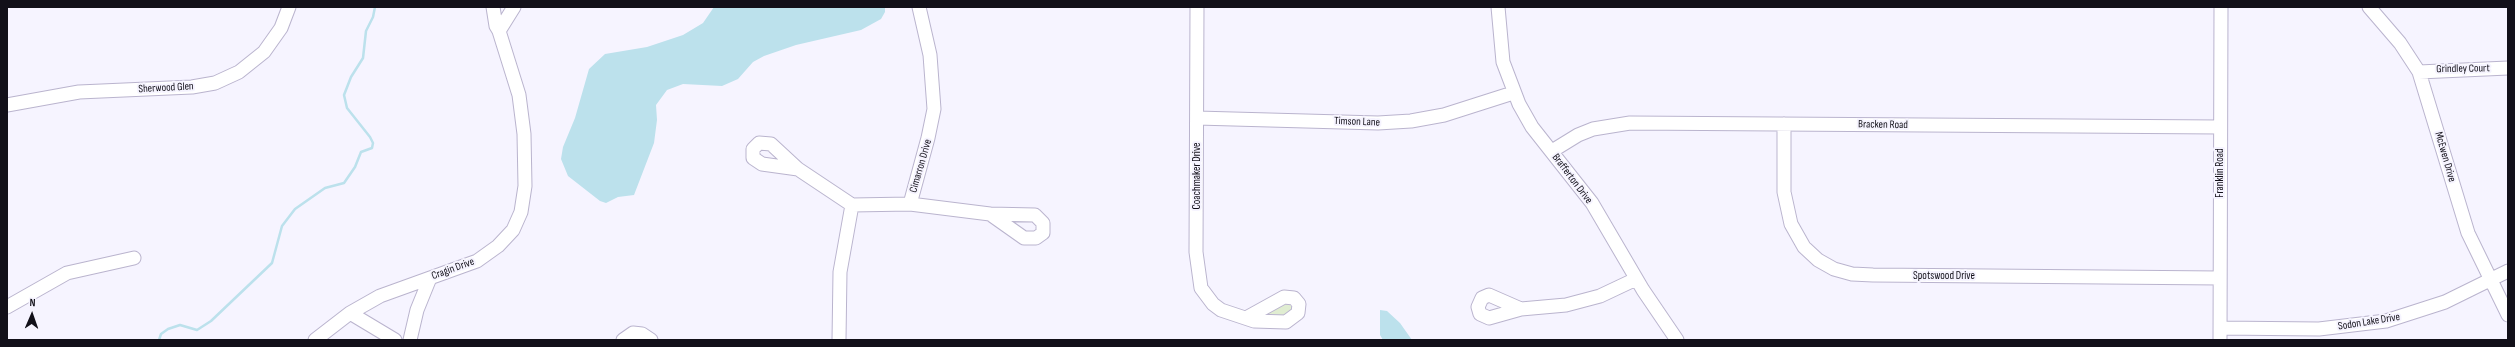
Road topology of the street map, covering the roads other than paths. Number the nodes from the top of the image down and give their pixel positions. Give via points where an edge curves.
1 (290, 7) edge
2 (493, 7) edge
3 (514, 7) edge
4 (919, 7) edge
5 (1198, 7) edge
6 (1498, 7) edge
7 (2221, 7) edge
8 (2369, 7) edge
9 (499, 31) junction
10 (2508, 68) edge
11 (2419, 72) junction
12 (1513, 93) junction
13 (7, 105) edge
14 (1197, 118) junction
15 (1784, 124) junction
16 (2220, 127) junction
17 (1552, 151) junction
18 (798, 169) dead end
19 (852, 204) junction
20 (910, 204) junction
21 (990, 214) dead end
22 (134, 258) dead end
23 (2508, 271) edge
24 (430, 278) junction
25 (2220, 278) junction
26 (1636, 279) junction
27 (2490, 281) junction
28 (7, 307) edge
29 (1521, 309) dead end
30 (350, 313) junction
31 (2508, 315) edge
32 (1246, 318) dead end
33 (2220, 334) edge
34 (315, 340) edge
35 (395, 340) edge
36 (410, 340) edge
37 (624, 340) edge
38 (651, 340) edge
39 (839, 340) edge
40 (1677, 340) edge

1 - 13 street, Sherwood Glen via 281,28 264,52 240,72 215,83 192,87 79,92
2 - 9 street, Cragin Drive
3 - 9 street
4 - 20 street, Cimarron Drive via 930,55 934,109
5 - 14 street, Coachmaker Drive
6 - 12 street, Brafferton Drive via 1503,62
7 - 16 street, Franklin Road
8 - 11 street, McEwen Drive via 2400,42
9 - 24 street, Cragin Drive via 516,82 521,110 526,172 521,212 508,237 488,254 459,269
10 - 11 street, Grindley Court
11 - 27 street, McEwen Drive via 2468,233
12 - 14 street, Timson Lane via 1444,115 1411,121 1378,123
12 - 17 street, Brafferton Drive via 1532,127
14 - 32 street, Coachmaker Drive via 1198,277 1201,288 1213,304 1231,315
15 - 16 street, Bracken Road
15 - 17 street, Bracken Road via 1649,122 1611,125 1578,135
15 - 25 street, Spotswood Drive via 1784,192 1791,224 1804,247 1818,260 1834,269 1852,274 1873,275
16 - 25 street, Franklin Road
17 - 26 street, Brafferton Drive via 1592,203
18 - 19 street
19 - 20 street, Cimarron Drive
19 - 39 street via 840,272
20 - 21 street
22 - 28 street via 67,273
23 - 27 street, Sodon Lake Drive
24 - 30 street, Cragin Drive via 380,296
24 - 36 street via 417,310
25 - 33 street, Franklin Road
26 - 29 street via 1586,301
26 - 40 street, Brafferton Drive
27 - 31 street, McEwen Drive
27 - 33 street, Sodon Lake Drive via 2425,310 2370,324
30 - 34 street, Cragin Drive
30 - 35 street
37 - 38 street via 632,333 642,334

